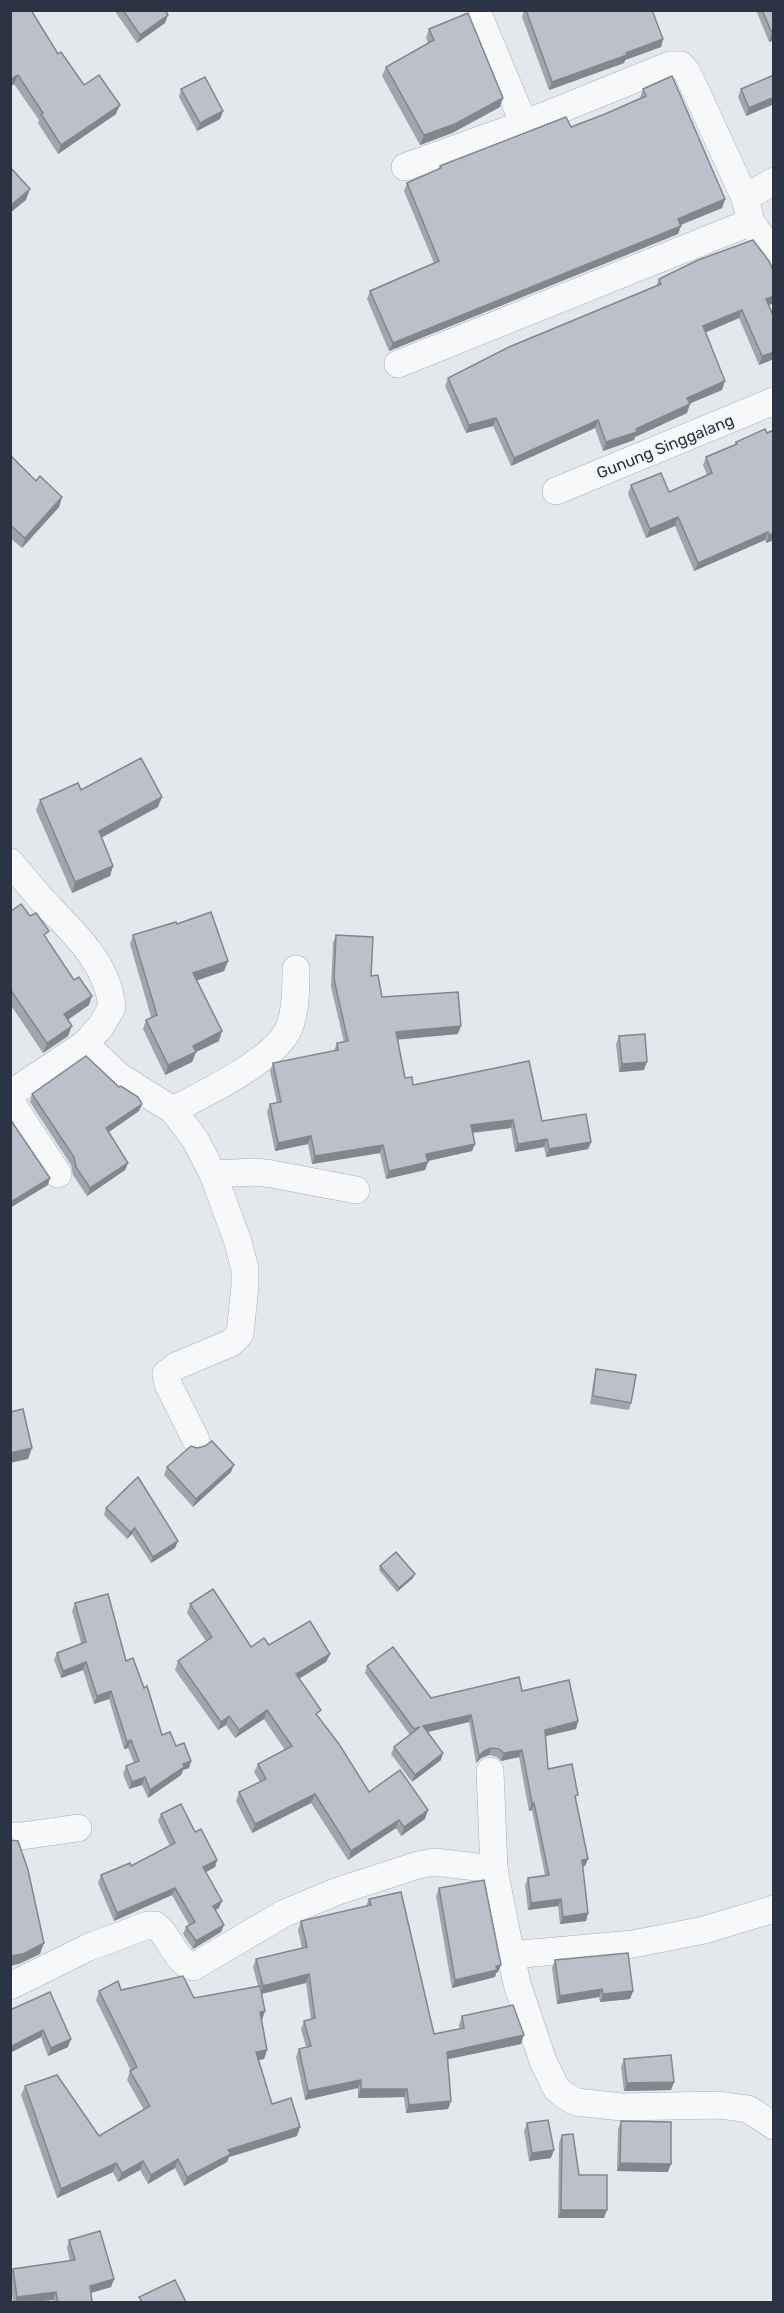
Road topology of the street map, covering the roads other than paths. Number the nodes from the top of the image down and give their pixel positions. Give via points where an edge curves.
1 (478, 14) dead end
2 (524, 124) junction
3 (405, 167) dead end
4 (774, 181) edge
5 (748, 210) junction
6 (774, 256) edge
7 (398, 364) dead end
8 (774, 401) edge
9 (555, 491) dead end
10 (10, 862) edge
11 (296, 969) dead end
12 (85, 1044) junction
13 (10, 1094) edge
14 (10, 1101) edge
15 (173, 1110) junction
16 (58, 1174) dead end
17 (213, 1174) junction
18 (356, 1190) dead end
19 (196, 1440) dead end
20 (490, 1771) dead end
21 (78, 1828) dead end
22 (10, 1836) edge
23 (494, 1869) junction
24 (774, 1909) edge
25 (511, 1955) junction
26 (10, 1986) edge
27 (774, 2126) edge

1 - 2 street
2 - 3 street
2 - 5 street via 628,80 681,65
4 - 5 street
5 - 6 street
5 - 7 street
8 - 9 street, Gunung Singgalang
10 - 12 street via 76,936 108,982 112,1007
11 - 15 street via 294,1006 289,1029 282,1039 260,1060
12 - 13 street
12 - 15 street via 120,1077
14 - 16 street
15 - 17 street via 196,1141
17 - 18 street via 255,1172
17 - 19 street via 238,1242 245,1286 240,1334 231,1343 166,1374
20 - 23 street
21 - 22 street
23 - 25 street
23 - 26 street via 434,1862 349,1887 285,1913 193,1967 177,1954 160,1928 148,1925 87,1948
24 - 25 street via 704,1930 633,1944
25 - 27 street via 543,2061 564,2096 576,2102 622,2107 719,2105 748,2109

